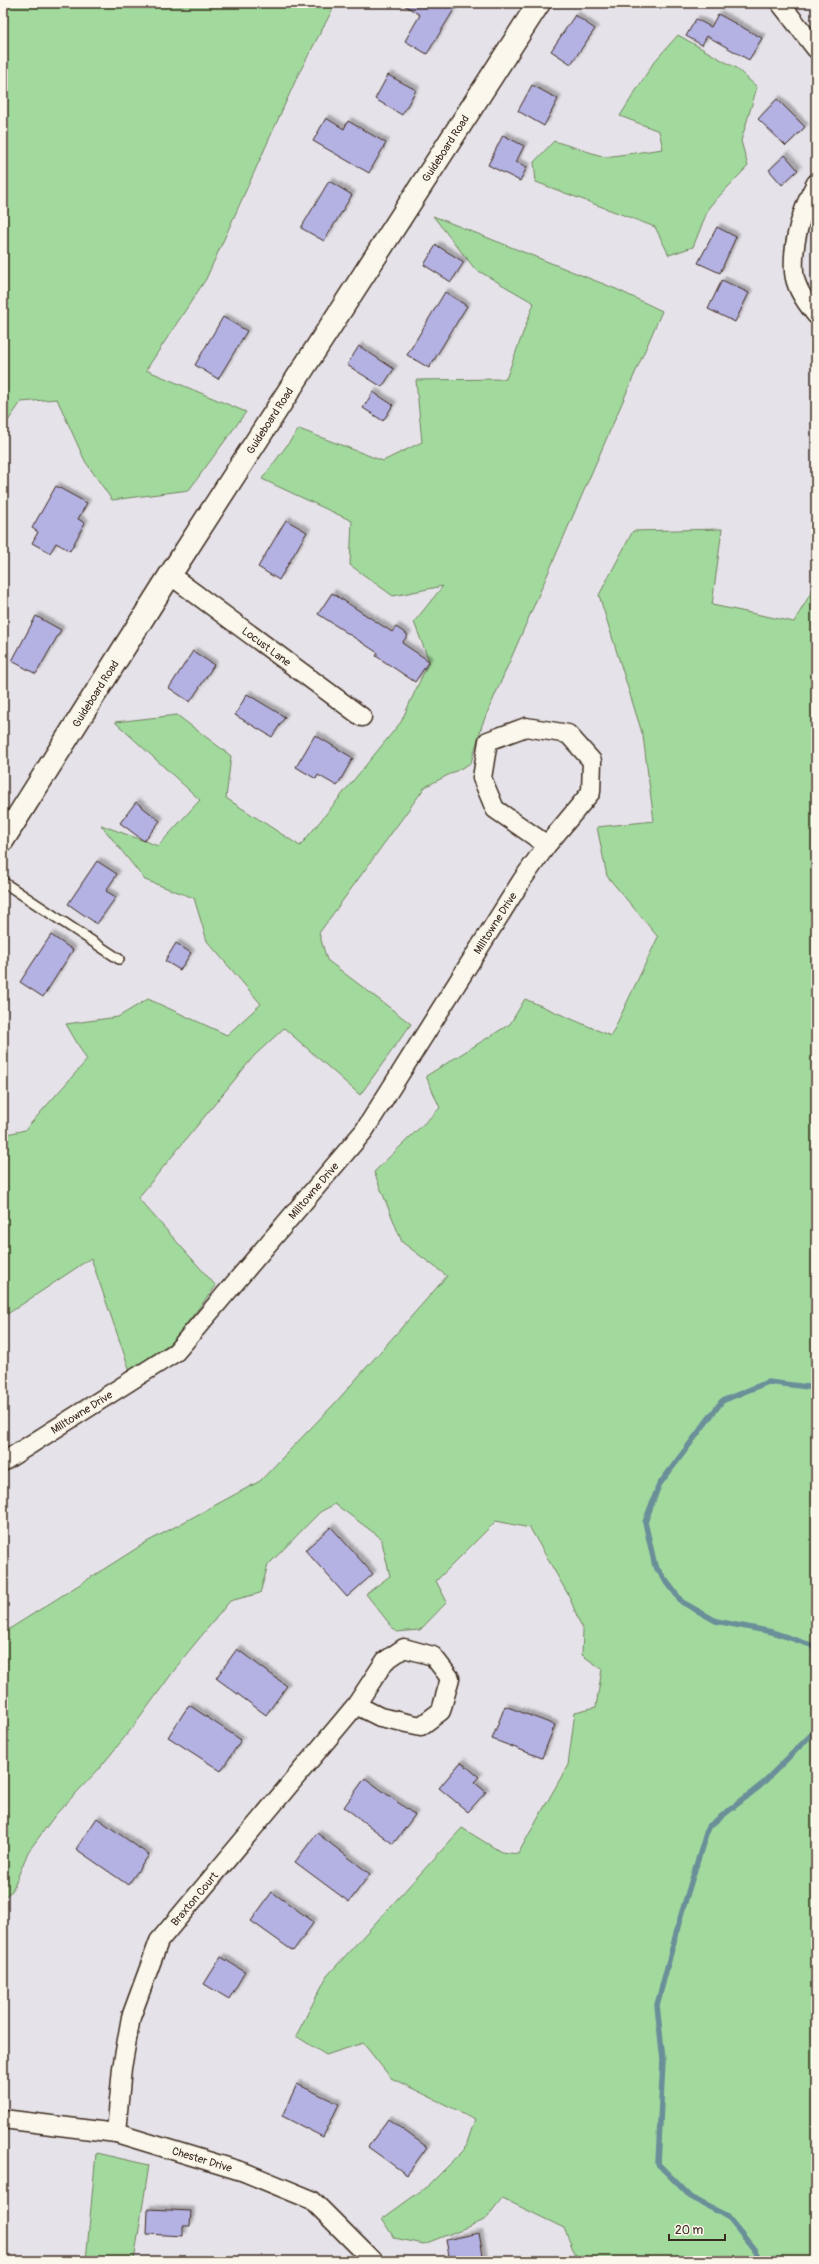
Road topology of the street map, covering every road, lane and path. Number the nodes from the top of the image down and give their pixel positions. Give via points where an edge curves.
1 (539, 3) edge
2 (780, 3) edge
3 (816, 49) edge
4 (816, 183) edge
5 (816, 315) edge
6 (170, 575) junction
7 (362, 717) dead end
8 (3, 840) edge
9 (547, 845) junction
10 (3, 882) edge
11 (119, 959) dead end
12 (3, 1462) edge
13 (356, 1705) junction
14 (3, 2119) edge
15 (116, 2133) junction
16 (372, 2261) edge

1 - 6 street, Guideboard Road
2 - 3 street
4 - 5 street via 808,198 796,238 794,273 802,297
6 - 7 street, Locust Lane
6 - 8 street, Guideboard Road
9 - 9 street, Milltowne Drive via 591,792 592,761 568,734 526,727 488,741 482,778 495,809
9 - 12 street, Milltowne Drive via 522,880 364,1131 176,1352
10 - 11 lane
13 - 13 street, Braxton Court via 380,1718 421,1726 442,1711 450,1678 433,1656 404,1648 385,1661
13 - 15 street, Braxton Court via 159,1941 131,2017 122,2068
14 - 15 street, Chester Drive
15 - 16 street, Chester Drive via 244,2172 312,2200

